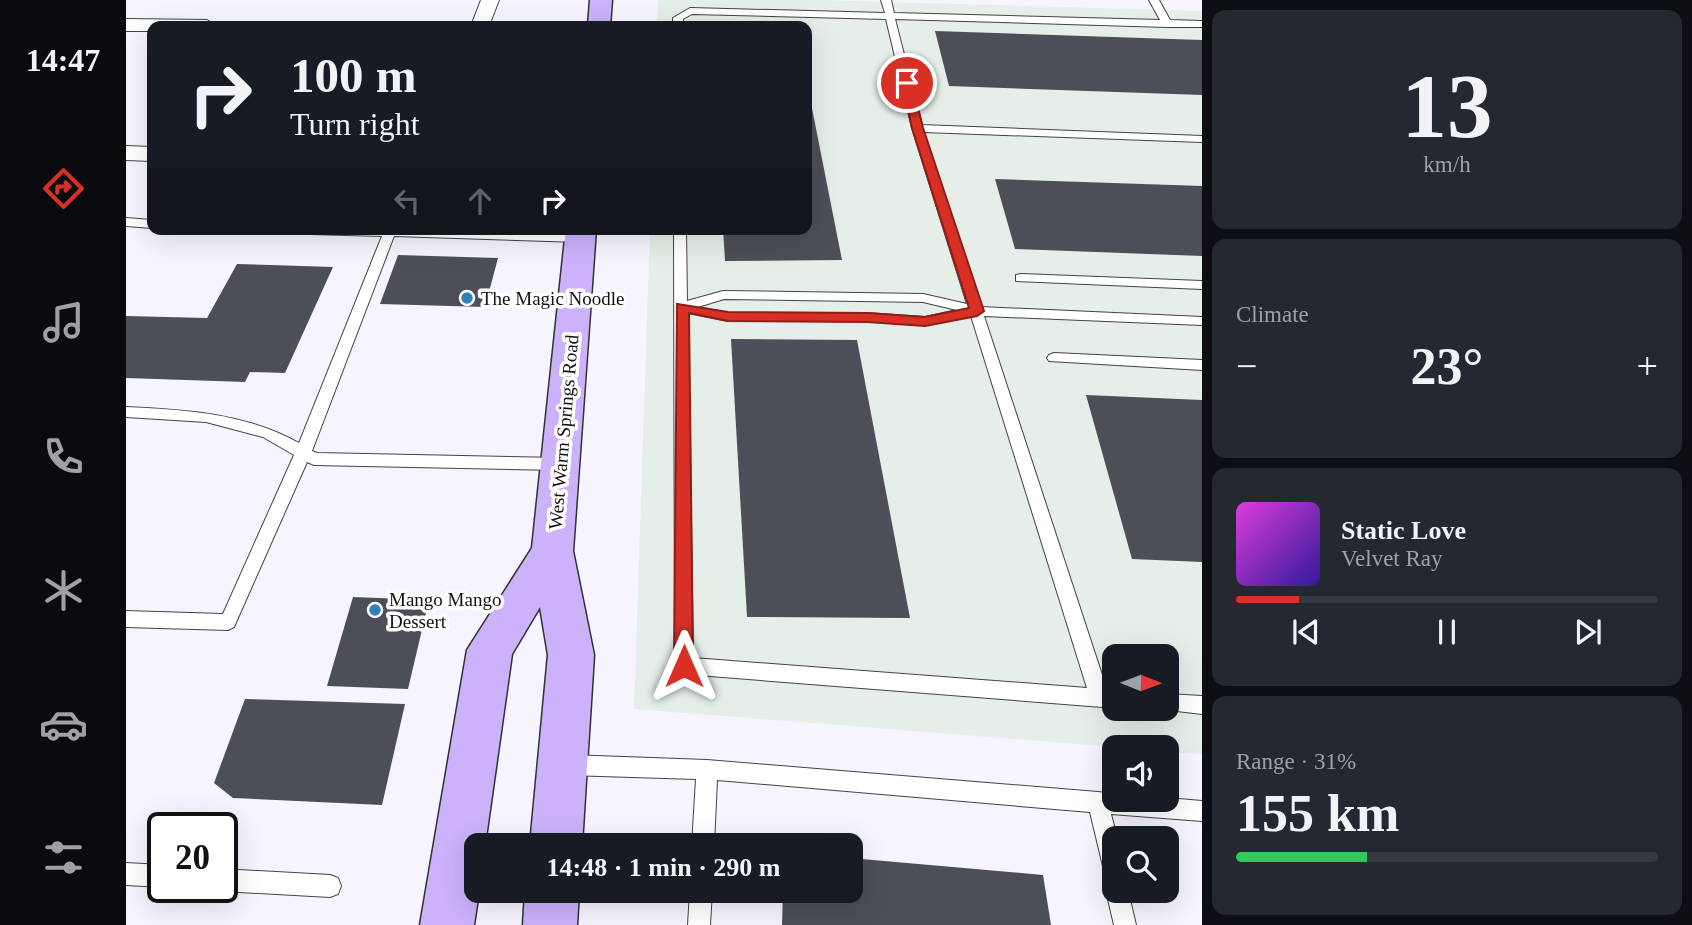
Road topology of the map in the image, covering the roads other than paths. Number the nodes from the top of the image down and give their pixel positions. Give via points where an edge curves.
1 (490, 0) edge
2 (601, 0) edge
3 (886, 0) edge
4 (1154, 0) edge
5 (891, 16) junction
6 (482, 21) edge
7 (599, 21) edge
8 (678, 21) edge
9 (1167, 23) junction
10 (1202, 24) edge
11 (126, 25) edge
12 (147, 25) edge
13 (917, 128) junction
14 (1202, 139) edge
15 (126, 153) edge
16 (147, 154) edge
17 (126, 222) edge
18 (147, 223) edge
19 (389, 235) edge
20 (580, 235) edge
21 (680, 235) edge
22 (1021, 278) dead end
23 (1202, 285) edge
24 (682, 307) junction
25 (977, 311) junction
26 (1202, 321) edge
27 (1054, 358) dead end
28 (1202, 365) edge
29 (126, 412) edge
30 (303, 453) junction
31 (560, 464) junction
32 (552, 551) junction
33 (126, 619) edge
34 (1102, 684) edge
35 (1102, 699) edge
36 (1180, 704) edge
37 (1202, 705) edge
38 (562, 765) junction
39 (706, 769) junction
40 (1098, 802) junction
41 (1202, 811) edge
42 (1103, 826) edge
43 (557, 833) edge
44 (703, 833) edge
45 (126, 874) edge
46 (147, 875) edge
47 (238, 881) edge
48 (330, 886) dead end
49 (551, 903) edge
50 (700, 903) edge
51 (1120, 903) edge
52 (447, 925) edge
53 (550, 925) edge
54 (699, 925) edge
55 (1125, 925) edge

1 - 6 street
2 - 7 main road
3 - 5 lane
4 - 9 lane
5 - 8 lane via 690,11
5 - 9 lane
5 - 13 lane
9 - 10 lane
11 - 12 street
13 - 14 lane
13 - 25 lane
15 - 16 street
17 - 18 lane
19 - 30 lane
20 - 31 main road, West Warm Springs Road
21 - 24 lane
22 - 23 lane
24 - 25 lane via 728,317 925,321
24 - 25 lane via 723,295 923,298
24 - 35 lane via 684,666
25 - 26 lane
25 - 34 lane
27 - 28 lane
29 - 30 lane via 206,417 268,433
30 - 31 lane via 314,459
30 - 33 lane via 228,622
31 - 32 main road, West Warm Springs Road
32 - 38 main road, West Warm Springs Road via 571,655
32 - 52 main road, West Warm Springs Road via 490,650
36 - 37 lane
38 - 39 lane
38 - 43 main road, West Warm Springs Road
39 - 40 lane
39 - 44 lane
40 - 41 lane
40 - 42 lane
45 - 46 lane
47 - 48 lane
49 - 53 main road
50 - 54 lane
51 - 55 lane

